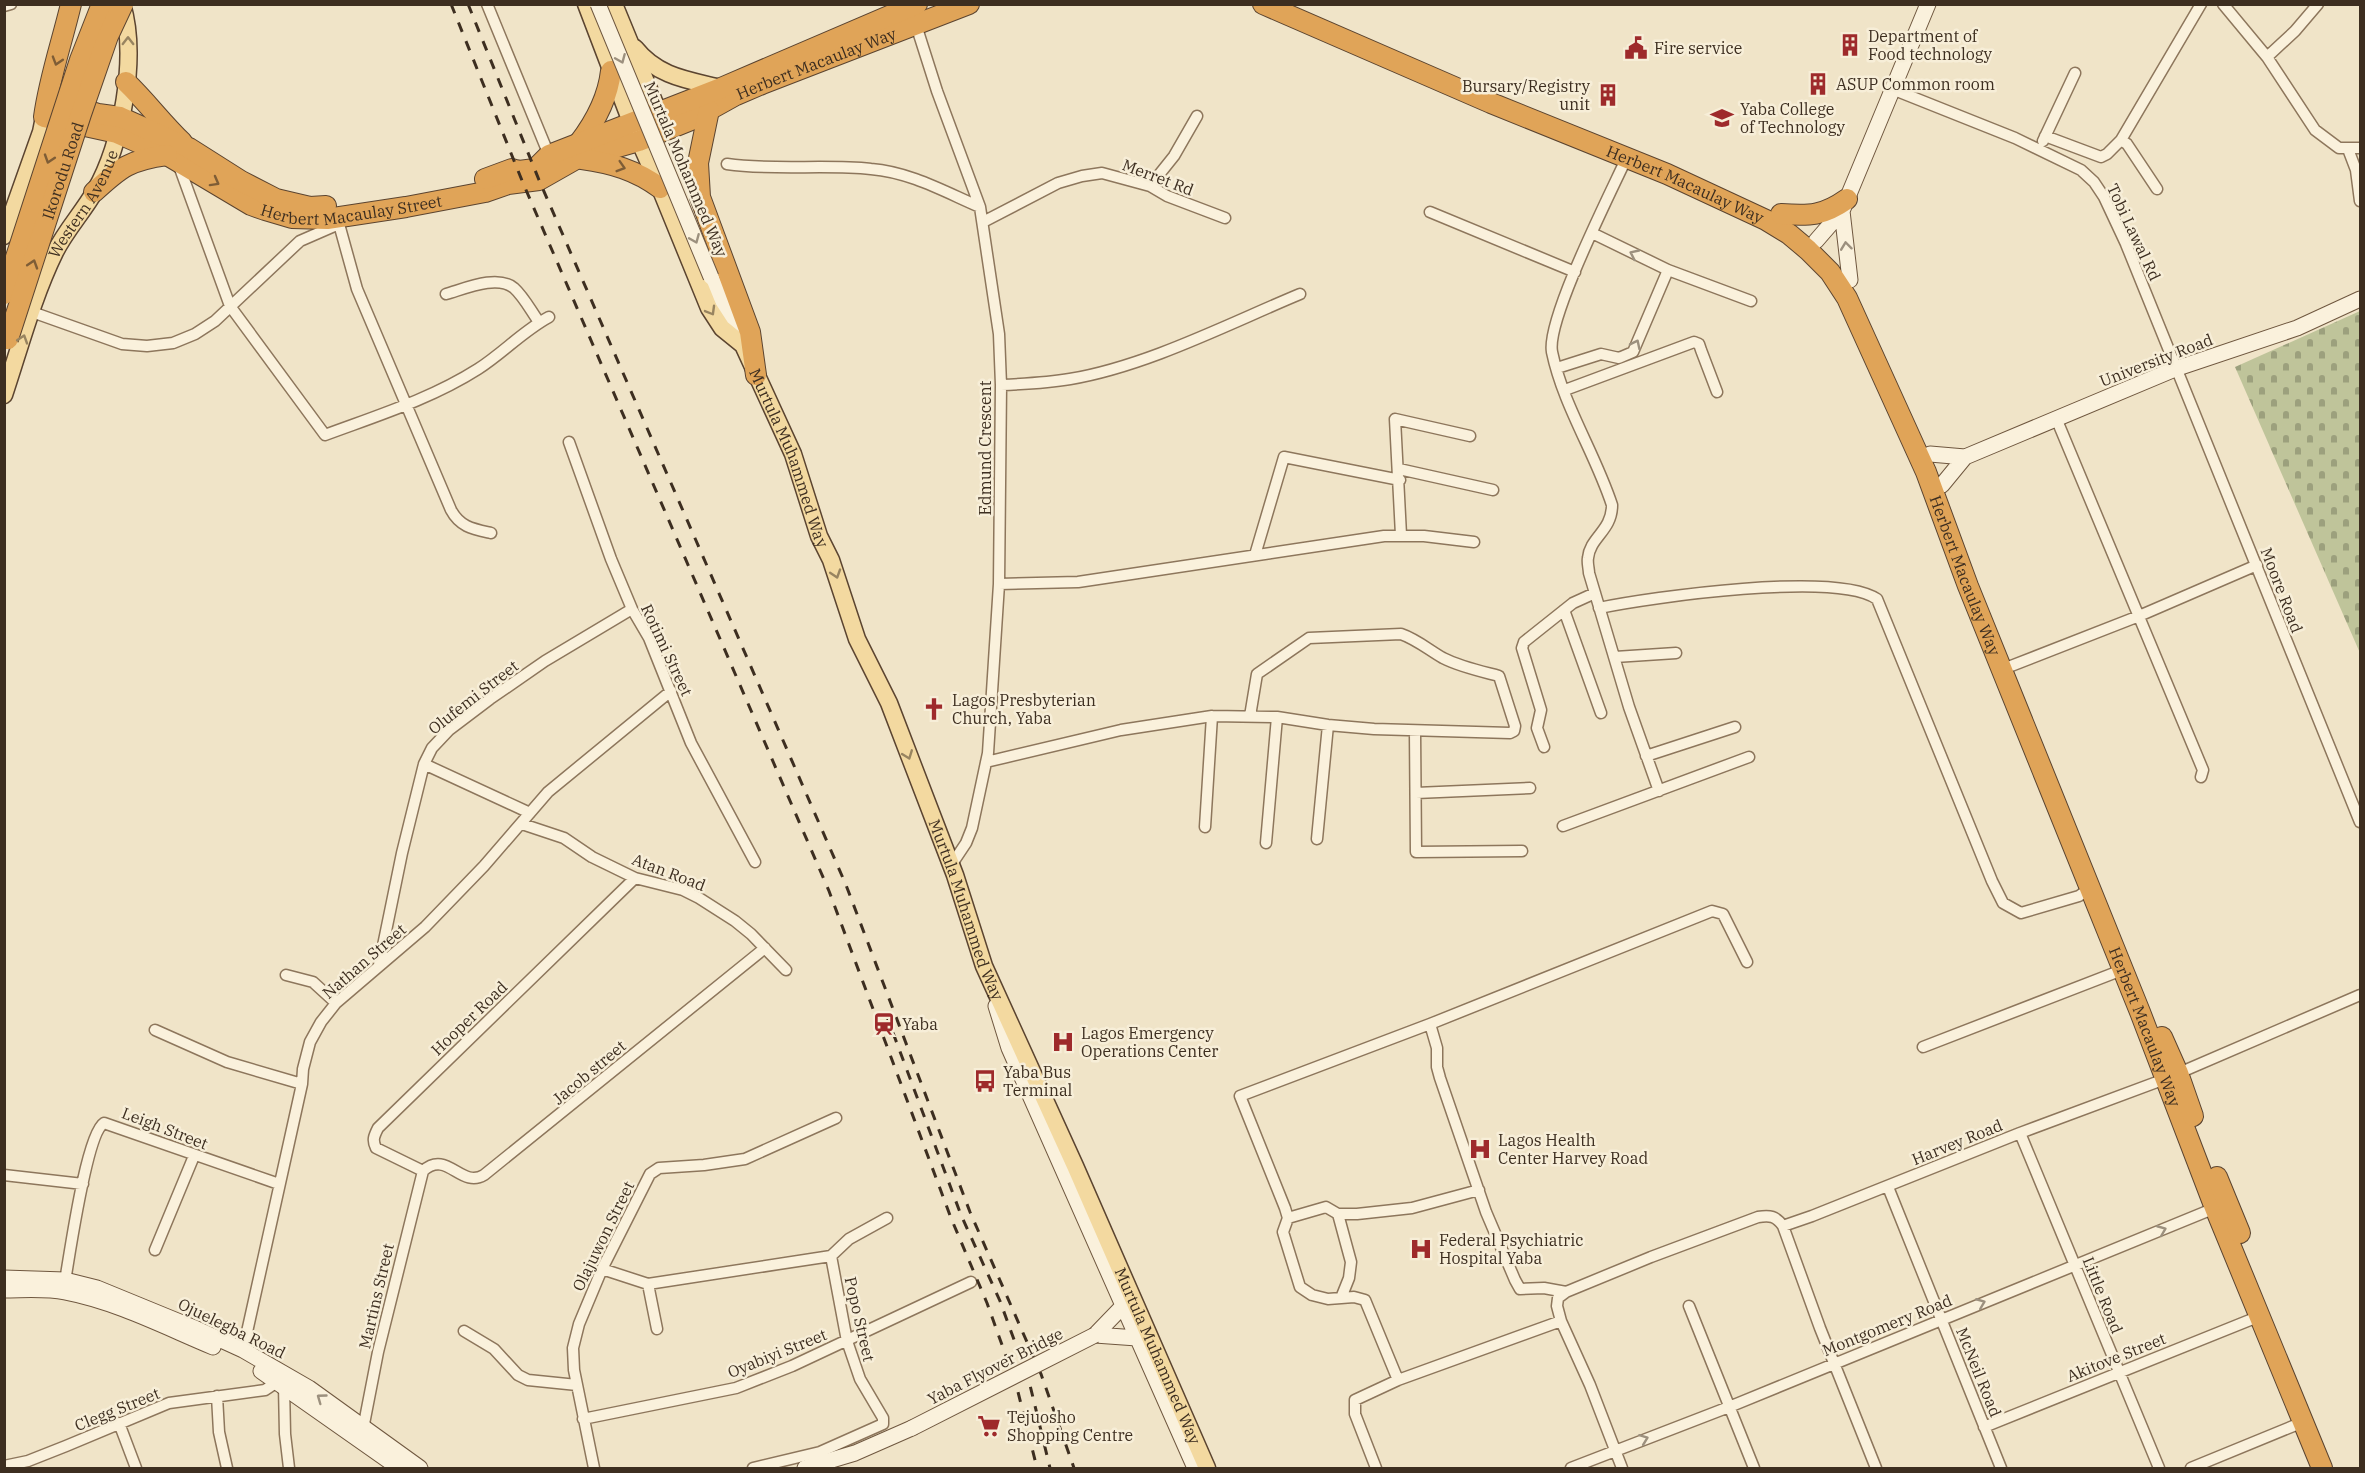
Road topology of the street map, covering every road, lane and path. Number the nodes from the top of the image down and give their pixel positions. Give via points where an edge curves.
1 (11, 4) edge
2 (71, 4) edge
3 (102, 4) edge
4 (122, 4) edge
5 (488, 4) edge
6 (586, 4) edge
7 (598, 4) edge
8 (614, 4) edge
9 (969, 4) edge
10 (1263, 4) edge
11 (1282, 4) edge
12 (1928, 4) edge
13 (2201, 4) edge
14 (2223, 4) edge
15 (2318, 4) edge
16 (4, 6) edge
17 (909, 11) edge
18 (628, 39) junction
19 (2267, 57) junction
20 (611, 71) junction
21 (2075, 73) dead end
22 (732, 80) junction
23 (126, 82) junction
24 (1892, 89) junction
25 (45, 108) junction
26 (709, 110) junction
27 (1197, 116) dead end
28 (662, 121) junction
29 (631, 122) junction
30 (119, 125) junction
31 (2045, 136) junction
32 (2121, 140) junction
33 (639, 141) junction
34 (2361, 148) edge
35 (2040, 149) junction
36 (2348, 149) junction
37 (578, 151) junction
38 (178, 155) junction
39 (549, 155) junction
40 (1627, 157) junction
41 (727, 164) dead end
42 (1150, 186) junction
43 (660, 188) junction
44 (2157, 189) dead end
45 (94, 192) junction
46 (2360, 201) edge
47 (1845, 205) junction
48 (980, 207) junction
49 (1430, 212) dead end
50 (1781, 214) junction
51 (1225, 218) dead end
52 (342, 220) junction
53 (982, 222) junction
54 (1592, 233) junction
55 (4, 236) edge
56 (1816, 241) junction
57 (1668, 270) junction
58 (1575, 272) junction
59 (1850, 280) junction
60 (4, 294) edge
61 (446, 294) dead end
62 (1300, 294) dead end
63 (2361, 299) edge
64 (1750, 301) dead end
65 (230, 306) junction
66 (32, 312) junction
67 (6, 344) edge
68 (743, 345) junction
69 (1557, 368) junction
70 (2175, 369) junction
71 (756, 375) junction
72 (1001, 385) junction
73 (1564, 390) junction
74 (1717, 392) dead end
75 (4, 395) edge
76 (408, 404) junction
77 (2056, 418) junction
78 (1470, 436) dead end
79 (569, 442) dead end
80 (1930, 454) junction
81 (1965, 457) junction
82 (1399, 475) junction
83 (1942, 485) junction
84 (1493, 490) dead end
85 (491, 533) dead end
86 (1401, 535) junction
87 (1474, 542) dead end
88 (1255, 555) junction
89 (2256, 566) junction
90 (999, 584) junction
91 (1595, 593) junction
92 (1599, 608) junction
93 (632, 609) junction
94 (1564, 610) junction
95 (2139, 615) junction
96 (1676, 653) dead end
97 (1615, 657) junction
98 (2011, 666) junction
99 (671, 691) junction
100 (1601, 713) dead end
101 (1212, 716) junction
102 (1250, 716) junction
103 (1277, 717) junction
104 (1328, 725) junction
105 (1735, 726) dead end
106 (1415, 732) junction
107 (1544, 747) dead end
108 (1646, 756) junction
109 (1749, 757) dead end
110 (986, 762) junction
111 (424, 764) junction
112 (2200, 777) dead end
113 (1530, 788) dead end
114 (1659, 791) junction
115 (1416, 793) junction
116 (530, 813) junction
117 (2361, 822) edge
118 (522, 824) junction
119 (1563, 826) dead end
120 (1205, 827) dead end
121 (1317, 839) dead end
122 (1266, 843) dead end
123 (1522, 851) dead end
124 (755, 862) dead end
125 (955, 875) junction
126 (635, 878) junction
127 (2090, 888) junction
128 (765, 948) junction
129 (1747, 962) dead end
130 (380, 965) junction
131 (984, 966) junction
132 (786, 970) dead end
133 (2122, 970) junction
134 (286, 975) dead end
135 (2361, 995) edge
136 (336, 1003) junction
137 (1430, 1024) junction
138 (155, 1030) dead end
139 (1923, 1047) dead end
140 (2172, 1076) junction
141 (302, 1084) junction
142 (836, 1118) dead end
143 (2020, 1133) junction
144 (194, 1156) junction
145 (423, 1172) junction
146 (4, 1174) edge
147 (83, 1184) junction
148 (279, 1184) junction
149 (1888, 1187) junction
150 (1479, 1190) junction
151 (2215, 1209) junction
152 (1338, 1214) junction
153 (887, 1218) dead end
154 (1288, 1218) junction
155 (1783, 1226) junction
156 (155, 1250) dead end
157 (831, 1256) junction
158 (2074, 1265) junction
159 (602, 1269) junction
160 (4, 1278) edge
161 (971, 1282) dead end
162 (648, 1284) junction
163 (64, 1286) junction
164 (4, 1290) edge
165 (1566, 1292) junction
166 (1341, 1298) junction
167 (1123, 1306) junction
168 (1689, 1306) dead end
169 (2260, 1316) junction
170 (1941, 1319) junction
171 (1561, 1321) junction
172 (657, 1329) dead end
173 (465, 1331) dead end
174 (1095, 1335) junction
175 (1137, 1338) junction
176 (847, 1341) junction
177 (243, 1350) junction
178 (1834, 1363) junction
179 (2118, 1371) junction
180 (1398, 1380) junction
181 (281, 1384) junction
182 (577, 1385) junction
183 (218, 1396) junction
184 (1729, 1407) junction
185 (583, 1419) junction
186 (2303, 1422) junction
187 (119, 1423) junction
188 (1984, 1427) junction
189 (363, 1429) junction
190 (1614, 1451) junction
191 (4, 1466) edge
192 (136, 1468) edge
193 (226, 1468) edge
194 (290, 1468) edge
195 (399, 1468) edge
196 (420, 1468) edge
197 (594, 1468) edge
198 (753, 1468) edge
199 (805, 1468) edge
200 (1195, 1468) edge
201 (1207, 1468) edge
202 (1376, 1468) edge
203 (1571, 1468) edge
204 (1622, 1468) edge
205 (1754, 1468) edge
206 (1876, 1468) edge
207 (2001, 1468) edge
208 (2159, 1468) edge
209 (2191, 1468) edge
210 (2322, 1468) edge
211 (2336, 1468) edge

1 - 16 street
2 -> 25 highway
3 -> 60 highway, Ikorodu Road, bridge
23 -> 4 main road, Western Avenue via 128,40
67 -> 4 highway, Ikorodu Road, bridge via 81,114
5 - 39 street
6 - 20 main road
7 -> 68 main road, Murtala Mohammed Way, bridge via 711,278
8 - 18 main road
9 - 17 highway, Herbert Macaulay Way
10 - 40 highway, Herbert Macaulay Way
11 - 50 highway, Herbert Macaulay Way
12 - 24 main road
13 - 32 street
14 - 19 street
15 - 19 street
17 - 22 highway, Herbert Macaulay Way
17 - 26 highway, Herbert Macaulay Way
17 - 48 street, Edmund Crescent
18 - 22 main road via 656,68 687,81
18 - 28 main road
19 - 36 street via 2315,130 2332,144
20 - 29 main road
20 - 37 highway via 606,95
21 - 31 street
22 - 28 highway, Herbert Macaulay Way
23 - 30 main road, Western Avenue
23 - 38 highway via 168,129
24 - 35 street, Tobi Lawal Rd
24 - 47 main road
25 - 30 highway, Herbert Macaulay Street
25 - 55 main road
26 - 28 highway, Herbert Macaulay Way
26 - 71 highway via 699,163 700,197 750,332
27 - 42 street via 1174,156
28 - 29 highway, Herbert Macaulay Street
28 - 33 highway, Herbert Macaulay Street
29 - 33 main road
29 - 37 highway, Herbert Macaulay Street
30 - 38 highway, Herbert Macaulay Street
30 - 45 main road, Western Avenue via 108,164
31 - 32 street via 2101,157
31 - 35 street
32 - 44 street
33 - 37 highway, Herbert Macaulay Street
33 - 43 main road
34 - 36 street
35 - 70 street, Tobi Lawal Rd via 2081,170 2104,197
36 - 46 street via 2356,170
37 - 39 highway, Herbert Macaulay Street
37 -> 43 highway via 644,176
37 - 52 highway, Herbert Macaulay Street via 539,180
38 - 39 highway, Herbert Macaulay Street via 276,199 310,207 453,186 512,169 535,169
38 - 45 highway via 132,162
38 -> 52 highway, Herbert Macaulay Street via 251,205 292,218
38 - 65 street
40 - 54 street
40 - 127 highway, Herbert Macaulay Way via 1741,207 1789,234 1830,272 1847,298 1926,472
41 - 48 street via 892,172
42 - 51 street, Merret Rd
42 - 53 street, Merret Rd via 1102,172 1082,176 1058,183
43 -> 68 main road via 709,308 722,328
45 - 66 main road, Western Avenue via 55,251
47 - 50 highway via 1819,214
47 - 56 main road
59 -> 47 main road
48 - 53 street, Edmund Crescent
49 - 58 street
50 - 56 highway, Herbert Macaulay Way
52 - 65 street via 300,241
52 - 76 street via 357,289
53 - 72 street, Edmund Crescent via 999,334
57 -> 54 street
54 - 58 street
56 - 59 highway, Herbert Macaulay Way
57 - 64 street
69 -> 57 street via 1601,354 1619,358 1633,352
58 - 69 street via 1551,340
59 - 80 highway, Herbert Macaulay Way
61 - 76 street via 493,282 507,284 544,319 479,368
62 - 72 street via 1161,352 1101,372
63 - 70 main road, University Road via 2297,327
65 - 66 street via 195,334 173,343 147,346 113,342
65 - 76 street via 325,435
75 -> 66 main road, Western Avenue
68 - 71 main road, Murtula Muhammed Way
69 - 73 street
70 - 77 main road, University Road
70 - 89 street, Moore Road
71 -> 125 main road, Murtula Muhammed Way via 793,454 857,639 889,703
72 - 90 street, Edmund Crescent
73 - 74 street via 1694,342 1699,344
73 - 91 street via 1612,505 1610,523 1588,558
76 - 85 street via 457,520 466,527
77 - 81 main road, University Road
77 - 95 street
78 - 82 street via 1395,419
79 - 93 street, Rotimi Street
80 - 81 main road
80 - 83 highway, Herbert Macaulay Way
81 - 83 main road
82 - 84 street
82 - 86 street
82 - 88 street via 1284,457
83 - 98 highway, Herbert Macaulay Way
86 - 87 street
86 - 88 street
88 - 90 street via 1078,582
89 - 95 street
89 - 117 street, Moore Road
90 - 110 street, Edmund Crescent
91 - 92 street
91 - 94 street
92 - 97 street
92 - 127 street via 1706,592 1821,586 1867,592 1877,599 2003,903 2021,912 2079,896
93 - 99 street, Rotimi Street
93 - 111 street, Olufemi Street via 490,699 449,730 432,748
94 - 100 street
94 - 107 street via 1522,648 1541,710 1537,728
95 - 98 street
95 - 112 street via 2203,770
96 - 97 street
97 - 108 street
98 - 140 highway, Herbert Macaulay Way
99 - 116 street, Nathan Street via 568,775
99 - 124 street, Rotimi Street via 691,743
101 - 102 street
101 - 110 street via 1121,730
101 - 120 street
102 - 103 street
102 - 106 street via 1257,674 1314,636 1401,634 1444,658 1499,676 1515,726 1510,734
103 - 104 street
103 - 122 street
104 - 106 street
104 - 121 street
105 - 108 street
106 - 115 street
108 - 114 street
109 - 114 street
110 - 125 street, Edmund Crescent via 972,828 952,864
111 - 116 street
111 - 130 street, Olufemi Street
113 - 115 street
114 - 119 street
115 - 123 street via 1416,852
116 - 118 street, Nathan Street
118 - 126 street, Atan Road via 564,838
118 - 130 street, Nathan Street via 425,927
125 - 131 main road, Murtula Muhammed Way
126 - 128 street, Atan Road via 699,898 735,921
126 - 145 street, Hooper Road via 378,1128 373,1143 376,1148
127 - 133 highway, Herbert Macaulay Way
128 - 132 street, Atan Road
128 - 145 street, Jacob street via 478,1178 434,1163
129 - 137 street via 1723,914 1712,911
130 - 136 street, Nathan Street
131 - 167 main road via 1009,1048
131 - 201 main road, Murtula Muhammed Way
133 - 139 street
133 - 140 highway, Herbert Macaulay Way
134 - 136 street via 314,982
135 - 140 street, Harvey Road
136 - 141 street, Nathan Street via 310,1042
137 - 150 street via 1440,1078
137 - 154 street via 1240,1096
138 - 141 street via 227,1062
140 - 143 street, Harvey Road
140 - 151 highway, Herbert Macaulay Way
140 - 211 highway, Herbert Macaulay Way
141 - 148 street, Nathan Street
142 - 159 street, Olajuwon Street via 745,1159 659,1168 650,1174
143 - 149 street, Harvey Road
143 - 158 street, Little Road
144 - 147 street, Leigh Street via 104,1123 90,1149
144 - 148 street, Leigh Street
144 - 156 street
145 - 189 street, Martins Street
146 - 147 street
147 - 163 street, Leigh Street
148 - 177 street, Nathan Street
149 - 155 street, Harvey Road
149 - 170 street, McNeil Road
150 - 152 street via 1412,1208
150 - 165 street via 1520,1289
158 -> 151 street, Montgomery Road
151 - 169 highway, Herbert Macaulay Way
152 - 154 street via 1326,1207
152 - 166 street via 1351,1269
153 - 157 street via 849,1239
154 - 166 street via 1282,1232 1299,1287 1312,1295
155 - 165 street via 1772,1216 1758,1217
155 - 178 street
157 - 162 street
157 - 176 street, Popo Street
170 -> 158 street, Montgomery Road
158 - 179 street, Little Road
159 - 162 street
159 - 182 street, Olajuwon Street via 573,1348
160 - 163 main road, Ojuelegba Road
161 - 176 street, Oyabiyi Street
162 - 172 street
163 - 164 main road, Ojuelegba Road
163 - 177 main road, Ojuelegba Road via 97,1288
163 - 181 main road, Ojuelegba Road via 213,1346
165 - 171 street via 1558,1298
166 - 180 street via 1365,1300
167 - 174 main road, Yaba Flyover Bridge
167 - 175 main road
168 - 184 street
169 - 179 street, Akitove Street
169 - 186 highway, Herbert Macaulay Way
170 - 178 street, Montgomery Road
170 - 188 street, McNeil Road
171 - 180 street
171 - 190 street
173 - 182 street via 494,1349 518,1375 528,1380
174 - 175 main road
174 - 199 main road, Yaba Flyover Bridge, bridge via 912,1428
175 - 200 main road
176 - 185 street, Oyabiyi Street via 736,1388
176 - 198 street, Popo Street via 860,1379 883,1424 820,1452
189 -> 177 main road, Ojuelegba Road via 309,1388
178 - 184 street, Montgomery Road
178 - 206 street
179 - 188 street, Akitove Street
179 - 208 street, Little Road
180 - 202 street via 1355,1400
181 - 183 street, Clegg Street
181 - 194 street
181 - 195 main road, Ojuelegba Road
182 - 185 street, Olajuwon Street
183 - 187 street, Clegg Street via 169,1403
183 - 193 street
190 -> 184 street, Montgomery Road
184 - 205 street
185 - 197 street, Olajuwon Street
186 - 209 street
186 - 210 highway, Herbert Macaulay Way
187 - 191 street, Clegg Street via 37,1457
187 - 192 street
188 - 207 street, McNeil Road
189 - 196 main road, Ojuelegba Road
190 - 203 street, Montgomery Road
190 - 204 street

